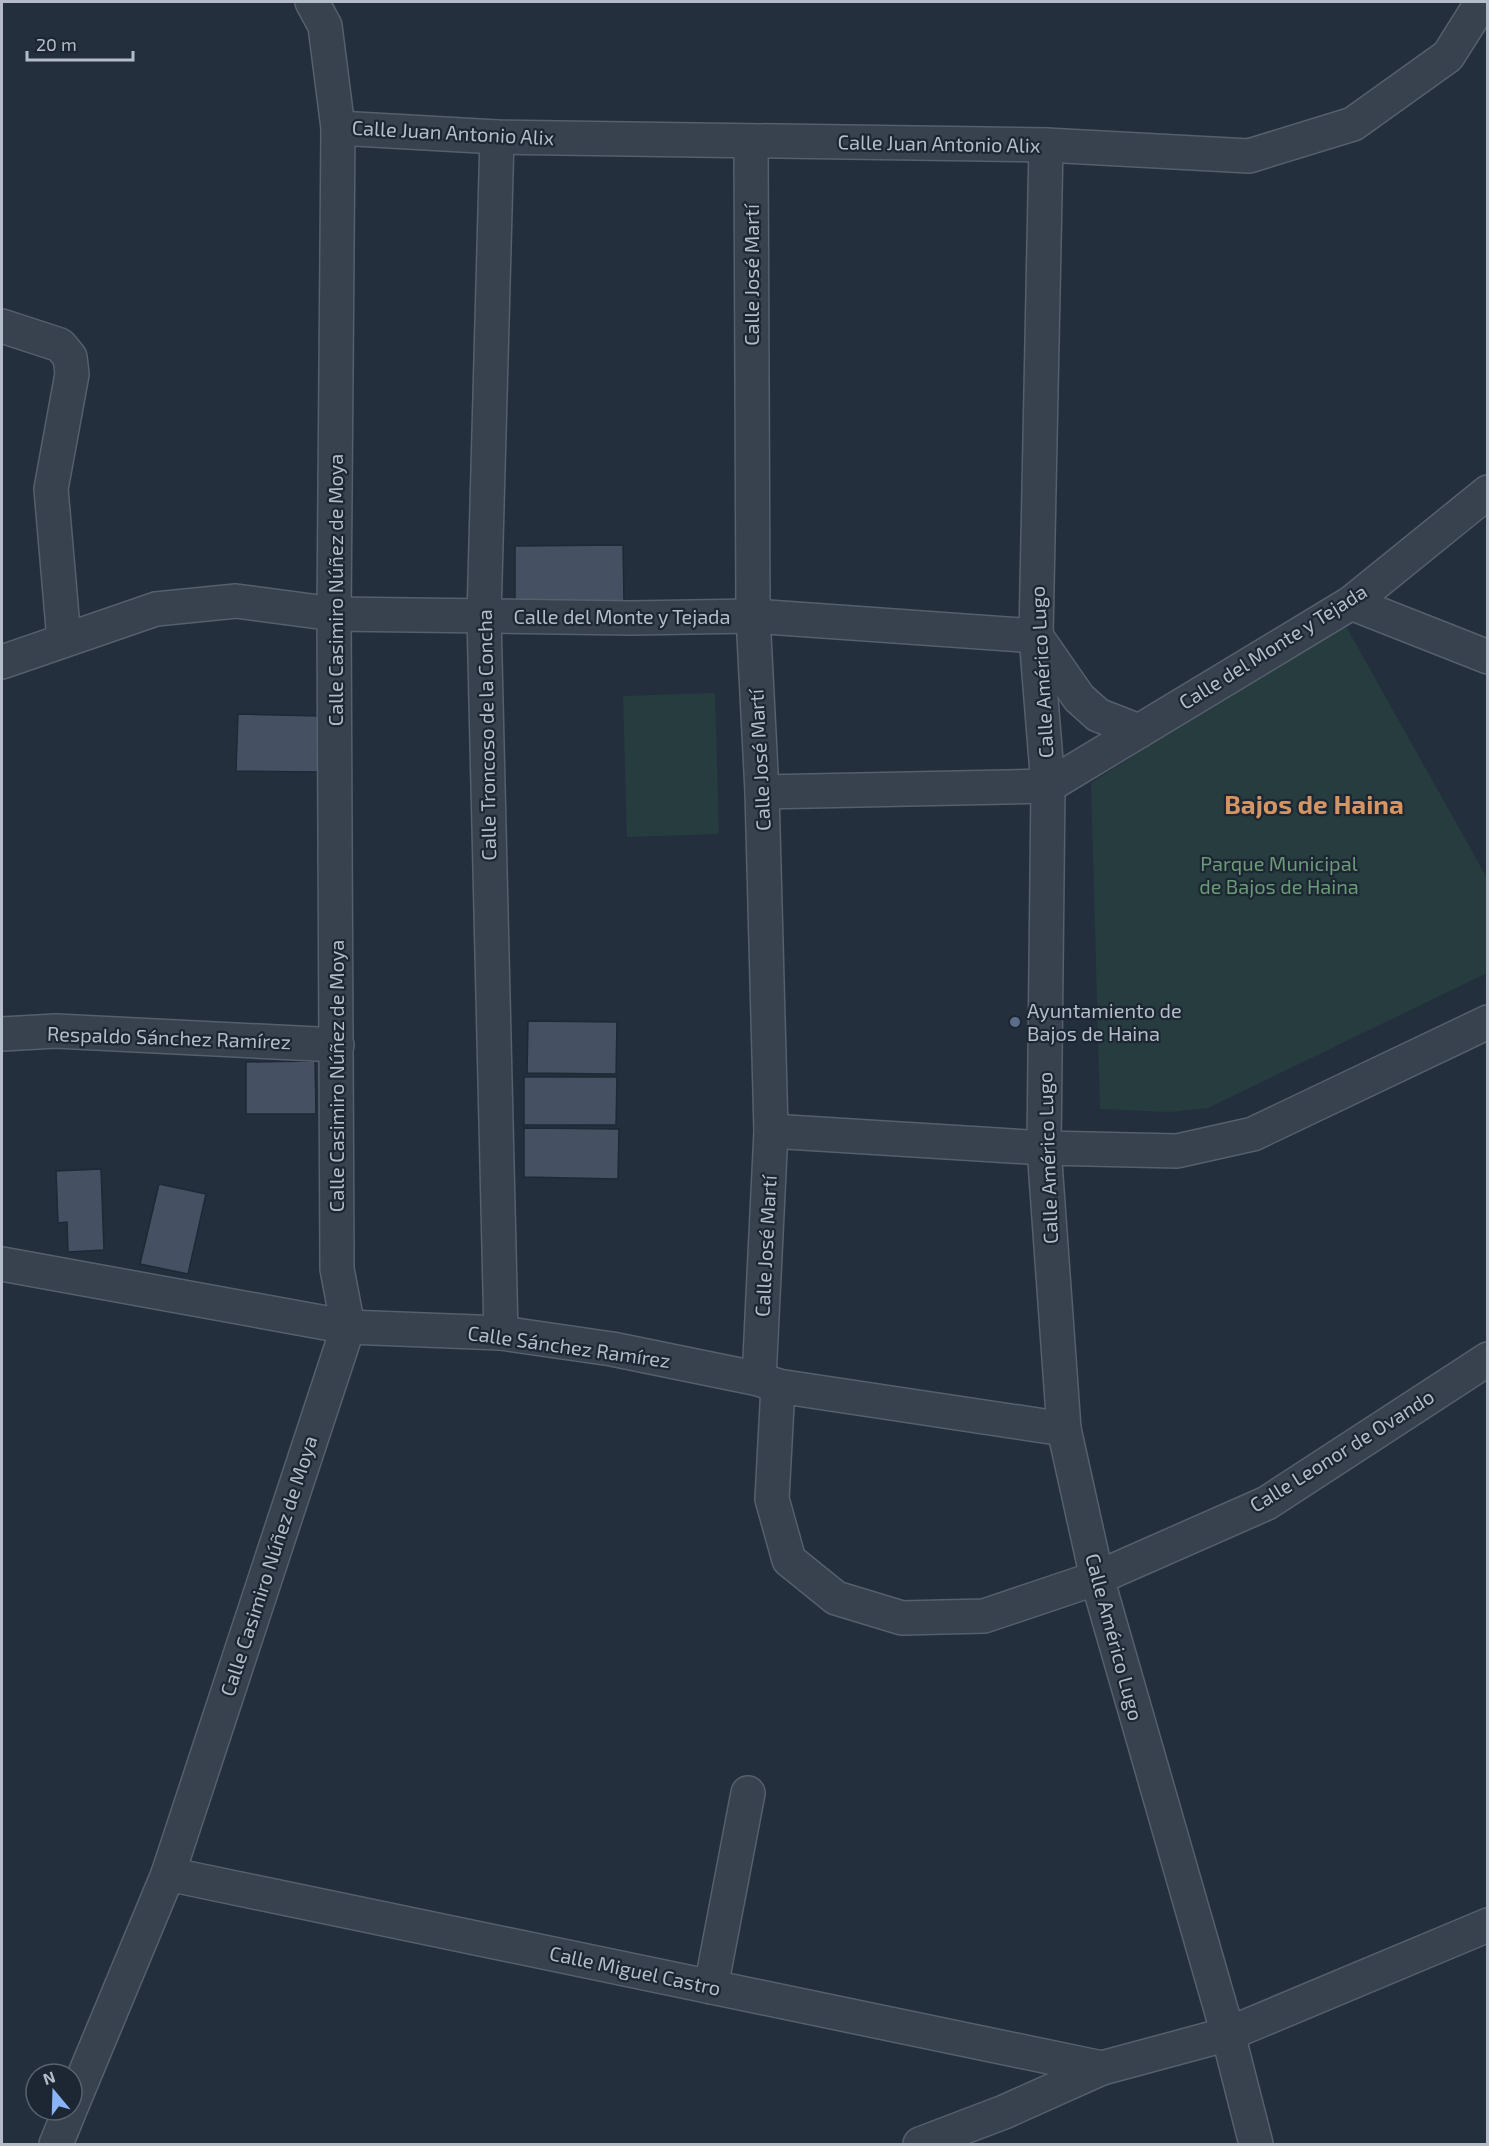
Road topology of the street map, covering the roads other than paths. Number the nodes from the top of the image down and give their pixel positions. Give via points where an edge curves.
1 (312, 2) edge
2 (1482, 2) edge
3 (338, 128) junction
4 (497, 137) junction
5 (751, 142) junction
6 (1046, 145) junction
7 (2, 326) edge
8 (1488, 492) edge
9 (1351, 603) junction
10 (334, 614) junction
11 (753, 616) junction
12 (484, 617) junction
13 (1036, 636) junction
14 (64, 640) junction
15 (1488, 657) edge
16 (2, 662) edge
17 (1139, 731) junction
18 (1048, 786) junction
19 (762, 792) junction
20 (1488, 1022) edge
21 (2, 1035) edge
22 (337, 1045) junction
23 (771, 1131) junction
24 (1044, 1148) junction
25 (2, 1264) edge
26 (348, 1327) junction
27 (501, 1333) junction
28 (1488, 1359) edge
29 (769, 1382) junction
30 (1064, 1429) junction
31 (1097, 1578) junction
32 (748, 1792) dead end
33 (168, 1874) junction
34 (1488, 1925) edge
35 (711, 1987) junction
36 (1228, 2034) junction
37 (1102, 2068) junction
38 (84, 2076) edge
39 (65, 2122) edge
40 (56, 2145) edge
41 (920, 2145) edge
42 (1256, 2145) edge

1 - 3 street, Calle Casimiro Núñez de Moya via 325,26
2 - 6 street, Calle Juan Antonio Alix via 1448,56 1353,124 1250,156
3 - 4 street, Calle Juan Antonio Alix
3 - 10 street, Calle Casimiro Núñez de Moya
4 - 5 street, Calle Juan Antonio Alix
4 - 12 street, Calle Troncoso de la Concha
5 - 6 street, Calle Juan Antonio Alix
5 - 11 street, Calle José Martí
6 - 13 street, Calle Américo Lugo
7 - 14 street via 60,345 70,357 72,374 51,489
8 - 9 street, Calle del Monte y Tejada
9 - 15 street
9 - 17 street, Calle del Monte y Tejada
10 - 12 street, Calle del Monte y Tejada
10 - 14 street, Calle del Monte y Tejada via 236,601 156,609
10 - 22 street, Calle Casimiro Núñez de Moya
11 - 12 street, Calle del Monte y Tejada
11 - 13 street, Calle del Monte y Tejada
11 - 19 street, Calle José Martí
12 - 27 street, Calle Troncoso de la Concha
13 - 17 street via 1079,698 1098,715
13 - 18 street, Calle Américo Lugo
14 - 16 street, Calle del Monte y Tejada
17 - 18 street, Calle del Monte y Tejada
18 - 19 street
18 - 24 street, Calle Américo Lugo
19 - 23 street, Calle José Martí
20 - 24 street via 1253,1134 1177,1151
21 - 22 street, Respaldo Sánchez Ramírez via 56,1031
22 - 26 street, Calle Casimiro Núñez de Moya via 337,1269
23 - 24 street
23 - 29 street, Calle José Martí
24 - 30 street, Calle Américo Lugo
25 - 26 street, Calle Sánchez Ramírez
26 - 27 street, Calle Sánchez Ramírez
26 - 33 street, Calle Casimiro Núñez de Moya
27 - 29 street, Calle Sánchez Ramírez via 612,1348
28 - 31 street, Calle Leonor de Ovando via 1267,1503
29 - 30 street, Calle Sánchez Ramírez
29 - 31 street, Calle Leonor de Ovando via 772,1499 789,1560 836,1598 902,1618 984,1616
30 - 31 street, Calle Américo Lugo
31 - 36 street, Calle Américo Lugo
32 - 35 street
33 - 35 street, Calle Miguel Castro
33 - 38 street, Calle Casimiro Núñez de Moya
34 - 36 street
35 - 37 street, Calle Miguel Castro
36 - 37 street
36 - 42 street, Calle Américo Lugo
37 - 41 street
39 - 40 street

